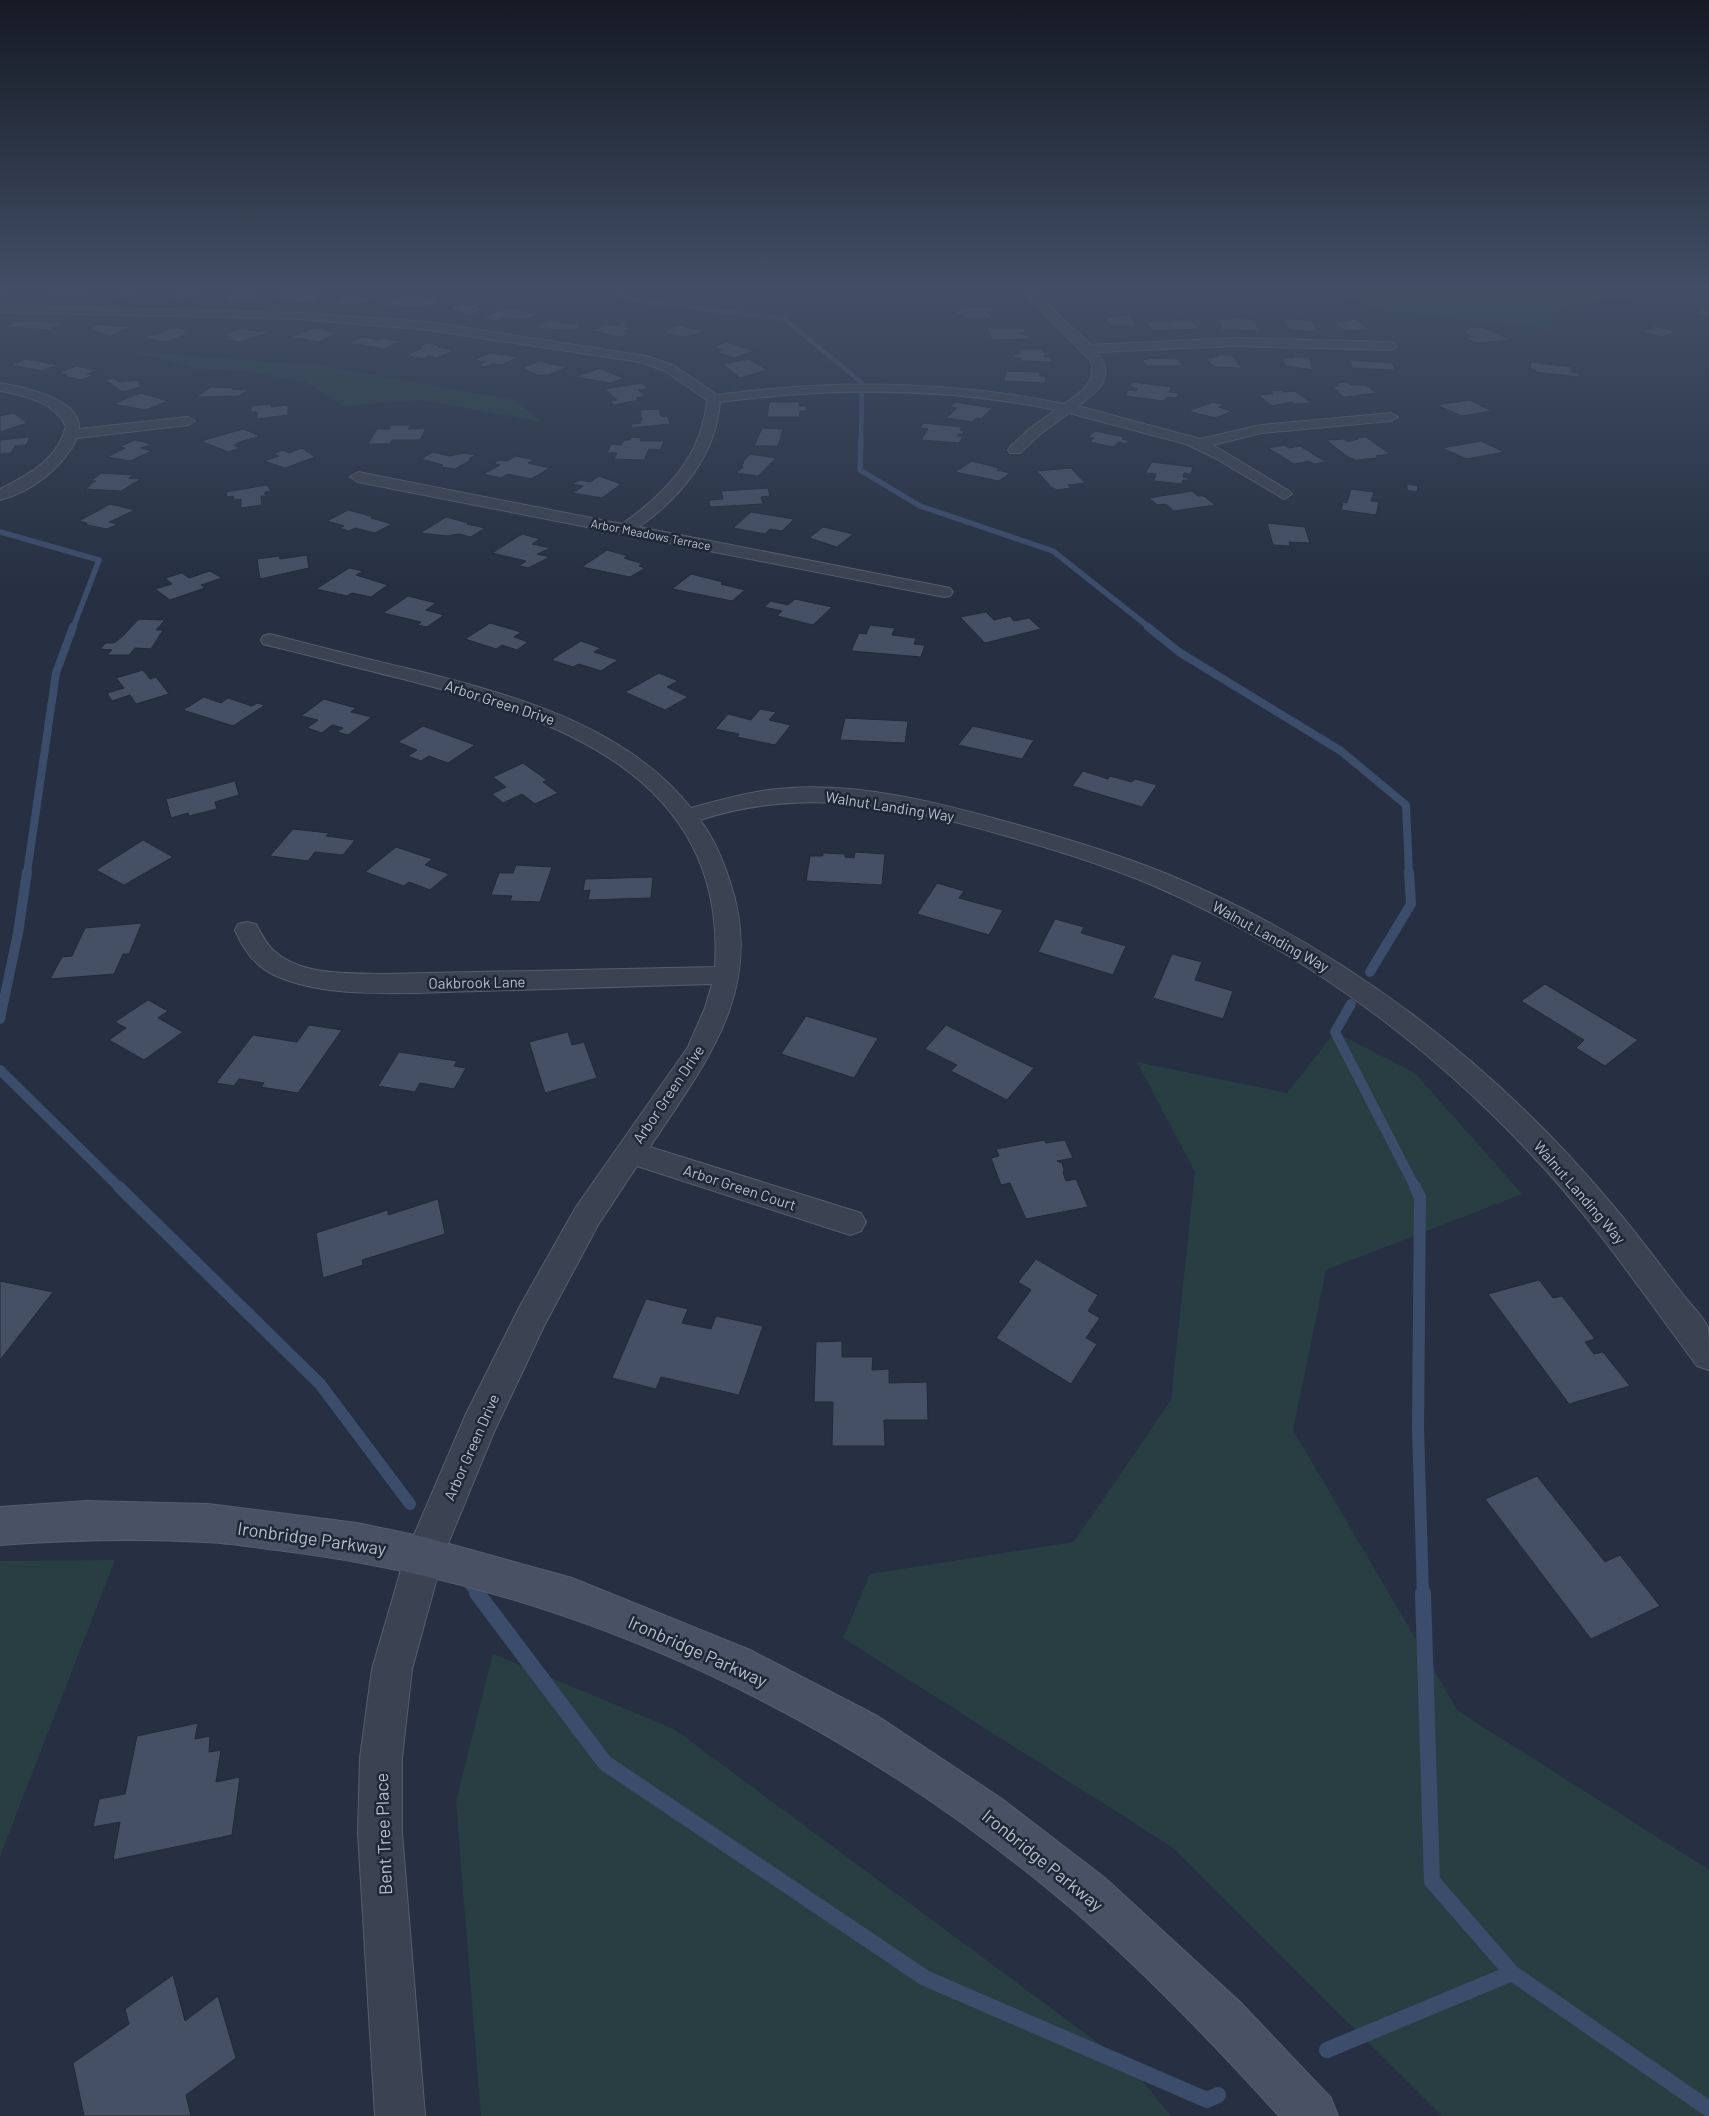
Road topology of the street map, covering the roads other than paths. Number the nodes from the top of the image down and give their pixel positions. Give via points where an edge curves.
1 (7, 389) edge
2 (699, 389) edge
3 (819, 389) edge
4 (919, 389) edge
5 (1092, 389) edge
6 (714, 399) junction
7 (1066, 407) junction
8 (1391, 417) dead end
9 (188, 421) dead end
10 (72, 434) junction
11 (1199, 444) junction
12 (1015, 450) dead end
13 (358, 477) dead end
14 (1284, 494) dead end
15 (0, 496) edge
16 (626, 528) junction
17 (944, 592) dead end
18 (270, 640) dead end
19 (687, 817) junction
20 (247, 930) dead end
21 (726, 975) junction
22 (629, 1152) junction
23 (850, 1222) dead end
24 (1709, 1355) edge
25 (0, 1526) edge
26 (424, 1556) junction
27 (400, 2116) edge
28 (1313, 2116) edge

1 - 10 street via 52,402 70,416
2 - 6 street
3 - 6 street via 756,392
4 - 7 street via 1010,396
5 - 7 street
6 - 16 street via 714,417 699,453 651,512
7 - 11 street
7 - 12 street
8 - 11 street via 1261,429
9 - 10 street
10 - 15 street via 50,465
11 - 14 street
13 - 16 street, Arbor Meadows Terrace
16 - 17 street, Arbor Meadows Terrace
18 - 19 street, Arbor Green Drive via 469,690 569,725 634,767 669,796
19 - 21 street, Arbor Green Drive via 712,862 724,902 729,937
19 - 24 street, Walnut Landing Way via 752,799 789,795 849,796 931,810 1000,827 1103,859 1224,908 1289,943 1354,984 1458,1064 1522,1125 1585,1194
20 - 21 street, Oakbrook Lane via 255,947 270,962 292,972 330,980 402,984
21 - 22 street, Arbor Green Drive via 718,1008 700,1050
22 - 23 street, Arbor Green Court
22 - 26 street, Arbor Green Drive via 587,1216 532,1316 479,1426
25 - 26 street, Ironbridge Parkway via 86,1520 208,1523 356,1542
26 - 27 street, Bent Tree Place via 392,1669 381,1758 380,1833
26 - 28 street, Ironbridge Parkway via 581,1602 736,1664 864,1732 987,1814 1090,1894 1223,2019

